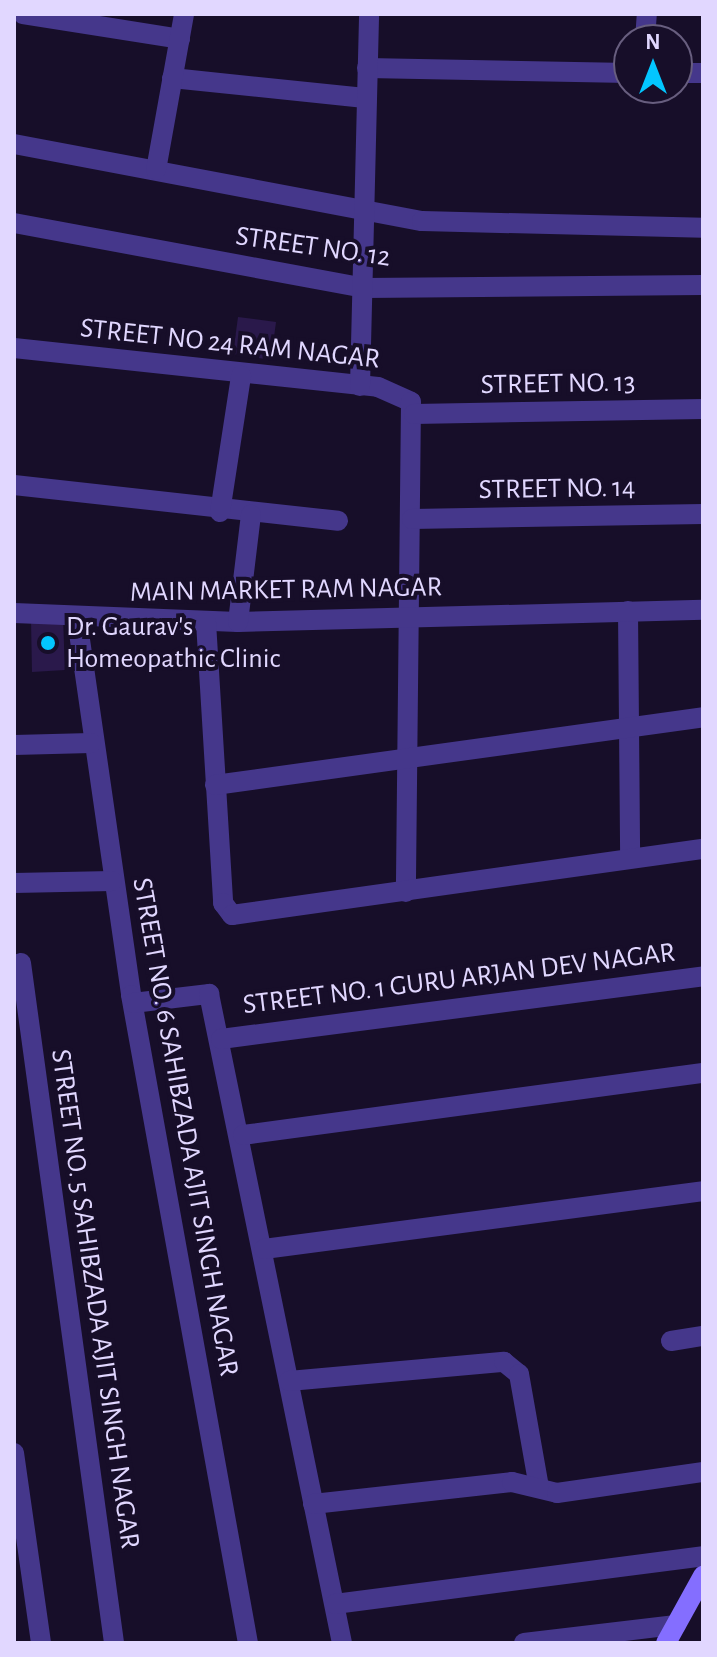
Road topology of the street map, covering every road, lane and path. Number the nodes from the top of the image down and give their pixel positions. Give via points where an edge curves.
1 (23, 14) edge
2 (184, 14) edge
3 (369, 14) edge
4 (180, 39) junction
5 (367, 68) junction
6 (613, 73) edge
7 (172, 78) junction
8 (365, 98) junction
9 (14, 144) edge
10 (156, 170) junction
11 (364, 213) junction
12 (14, 223) edge
13 (703, 228) edge
14 (703, 285) edge
15 (364, 288) junction
16 (14, 348) edge
17 (241, 376) junction
18 (360, 386) junction
19 (703, 409) edge
20 (414, 414) junction
21 (14, 485) edge
22 (220, 512) junction
23 (703, 514) edge
24 (251, 515) junction
25 (412, 519) junction
26 (338, 521) dead end
27 (703, 610) edge
28 (628, 611) junction
29 (14, 613) edge
30 (407, 618) junction
31 (77, 619) junction
32 (206, 622) junction
33 (238, 622) junction
34 (703, 717) edge
35 (628, 725) junction
36 (91, 743) junction
37 (14, 745) edge
38 (407, 756) junction
39 (215, 785) junction
40 (703, 849) edge
41 (630, 858) junction
42 (112, 881) junction
43 (14, 883) edge
44 (406, 892) junction
45 (21, 963) dead end
46 (703, 976) edge
47 (133, 1003) junction
48 (221, 1039) junction
49 (703, 1073) edge
50 (243, 1135) junction
51 (703, 1191) edge
52 (264, 1249) junction
53 (703, 1336) edge
54 (671, 1341) dead end
55 (289, 1381) junction
56 (14, 1453) edge
57 (703, 1472) edge
58 (539, 1487) junction
59 (313, 1504) junction
60 (703, 1556) edge
61 (703, 1576) edge
62 (335, 1604) junction
63 (671, 1634) edge
64 (41, 1643) edge
65 (114, 1643) edge
66 (248, 1643) edge
67 (342, 1643) edge
68 (524, 1643) edge

1 - 4 street
2 - 4 street
3 - 5 street
4 - 7 street
5 - 6 street
5 - 8 street
7 - 8 street
7 - 10 street
8 - 11 street
9 - 10 street
10 - 11 street
11 - 13 street via 422,221
11 - 15 street
12 - 15 street, STREET NO. 12
14 - 15 street, STREET NO. 12
15 - 18 street
16 - 17 street, STREET NO 24 RAM NAGAR
17 - 18 street, STREET NO 24 RAM NAGAR
17 - 22 street
18 - 20 street, STREET NO 24 RAM NAGAR via 402,394
19 - 20 street, STREET NO. 13
20 - 25 street
21 - 22 street
22 - 24 street
23 - 25 street, STREET NO. 14
24 - 26 street
24 - 33 street
25 - 30 street
27 - 28 street, MAIN MARKET RAM NAGAR
28 - 30 street, MAIN MARKET RAM NAGAR
28 - 35 street
29 - 31 street, MAIN MARKET RAM NAGAR
30 - 33 street, MAIN MARKET RAM NAGAR
30 - 38 street
31 - 32 street, MAIN MARKET RAM NAGAR
31 - 36 street, STREET NO. 6 SAHIBZADA AJIT SINGH NAGAR
32 - 33 street, MAIN MARKET RAM NAGAR
32 - 39 street
34 - 35 street
35 - 38 street
35 - 41 street
36 - 37 street
36 - 42 street, STREET NO. 6 SAHIBZADA AJIT SINGH NAGAR
38 - 39 street
38 - 44 street
39 - 44 street via 223,903 232,915
40 - 41 street
41 - 44 street
42 - 43 street
42 - 47 street, STREET NO. 6 SAHIBZADA AJIT SINGH NAGAR
45 - 65 street, STREET NO. 5 SAHIBZADA AJIT SINGH NAGAR
46 - 48 street, STREET NO. 1 GURU ARJAN DEV NAGAR
47 - 48 street via 207,992
47 - 66 street, STREET NO. 6 SAHIBZADA AJIT SINGH NAGAR
48 - 50 street
49 - 50 street
50 - 52 street
51 - 52 street
52 - 55 street
53 - 54 street
55 - 58 street via 504,1362 519,1374
55 - 59 street
56 - 64 street
57 - 58 street via 557,1493
58 - 59 street via 494,1483
59 - 62 street
60 - 62 street
61 - 63 street
62 - 67 street
63 - 68 street

